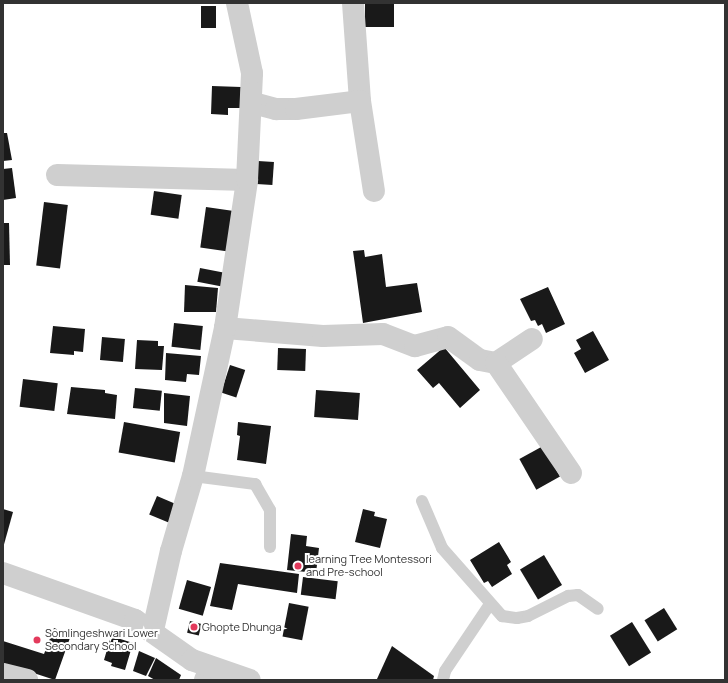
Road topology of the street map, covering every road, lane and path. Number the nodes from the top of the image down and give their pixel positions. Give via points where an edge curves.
1 (237, 3) edge
2 (353, 3) edge
3 (360, 101) junction
4 (253, 103) junction
5 (57, 175) dead end
6 (248, 180) junction
7 (374, 191) dead end
8 (225, 328) junction
9 (532, 340) dead end
10 (496, 363) junction
11 (571, 473) dead end
12 (193, 476) junction
13 (422, 501) dead end
14 (270, 547) dead end
15 (3, 573) edge
16 (490, 604) junction
17 (598, 609) dead end
18 (153, 630) junction
19 (3, 674) edge
20 (208, 674) edge
21 (27, 680) edge
22 (250, 680) edge
23 (443, 680) edge

1 - 4 street via 252,73
2 - 3 street
3 - 4 street via 296,110 276,109
3 - 7 street
4 - 6 street via 248,143
5 - 6 street
6 - 8 street
8 - 10 street via 323,336 383,334 415,346 448,337 480,360
8 - 12 street
9 - 10 street
10 - 11 street
12 - 14 lane via 255,484 270,510
12 - 18 street via 171,551
13 - 16 lane via 442,548
15 - 18 street via 115,612
16 - 17 lane via 502,616 517,618 538,612 568,596 578,595
16 - 23 lane via 445,671
18 - 20 street
19 - 21 street
20 - 22 street

